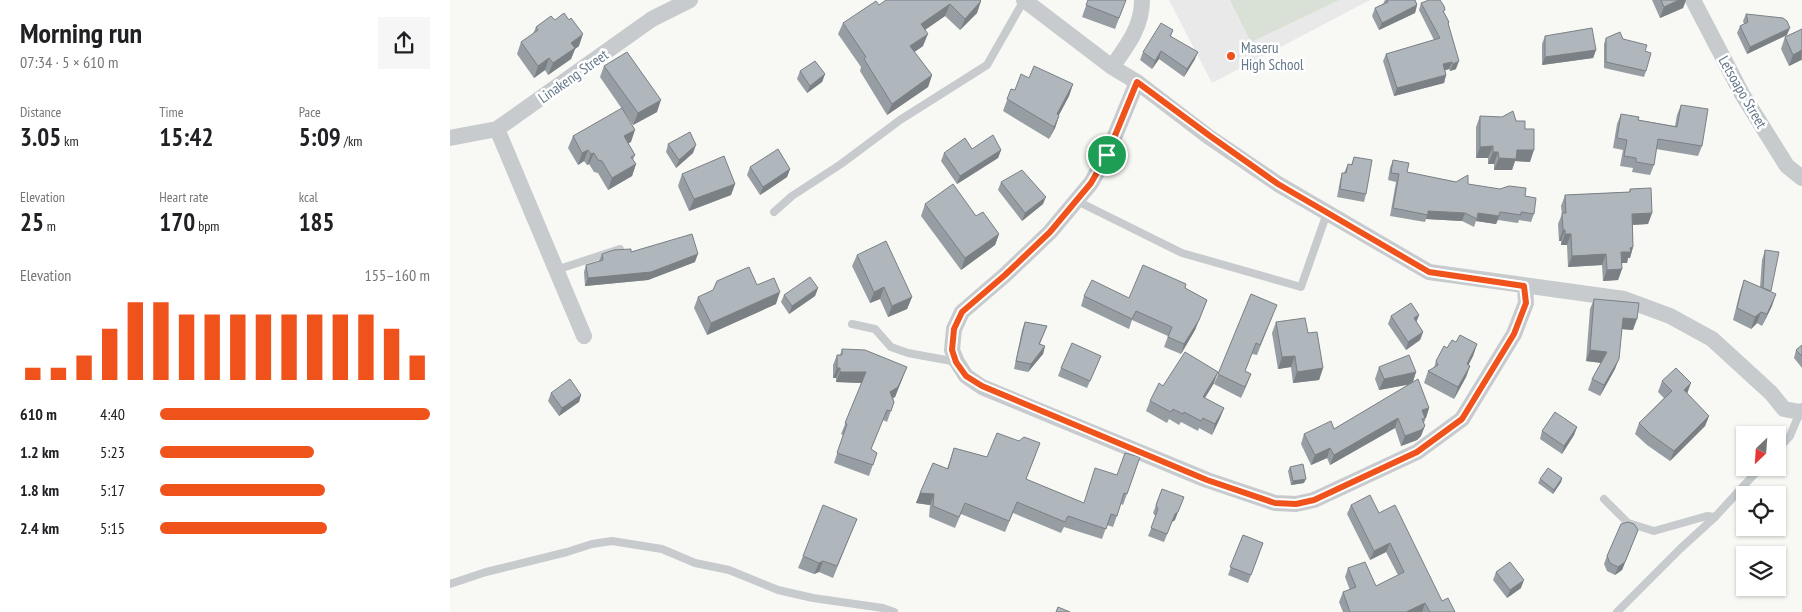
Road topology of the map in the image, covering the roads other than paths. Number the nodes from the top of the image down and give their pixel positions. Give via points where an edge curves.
1 (1024, 0) edge
2 (1142, 0) edge
3 (1693, 0) edge
4 (685, 2) edge
5 (1112, 67) junction
6 (1137, 82) junction
7 (497, 129) junction
8 (450, 138) edge
9 (1802, 178) edge
10 (1077, 201) junction
11 (774, 212) dead end
12 (1327, 213) junction
13 (620, 249) edge
14 (556, 270) junction
15 (1524, 286) junction
16 (852, 324) dead end
17 (584, 336) dead end
18 (956, 362) junction
19 (1801, 412) edge
20 (1786, 440) edge
21 (1753, 476) edge
22 (1604, 499) dead end
23 (1715, 517) junction
24 (450, 584) edge
25 (894, 612) edge
26 (1617, 612) edge

1 - 5 street
1 - 11 lane via 987,65 900,120
2 - 5 street via 1140,20 1133,38
3 - 9 street, Letsoapo Street via 1742,94 1787,166
4 - 7 street, Linakeng Street via 652,19
5 - 6 street
6 - 10 street via 1107,155
6 - 12 street via 1278,184
7 - 8 street, Linakeng Street
7 - 14 street
10 - 12 lane via 1182,253 1301,287
10 - 18 street via 1018,263 962,312 954,329 952,350
12 - 15 street via 1429,272
13 - 14 lane
14 - 17 street
15 - 18 street via 1526,303 1514,334 1462,419 1417,452 1314,500 1296,504 1275,503 1207,480 1063,420 982,386 966,376
15 - 19 street via 1624,299 1670,316 1712,339 1784,409
16 - 18 lane via 875,329 891,347
19 - 20 lane
21 - 23 lane
22 - 23 lane via 1628,523 1654,531 1707,516
23 - 26 lane
24 - 25 lane via 612,541 662,549 696,563 729,570 778,590

